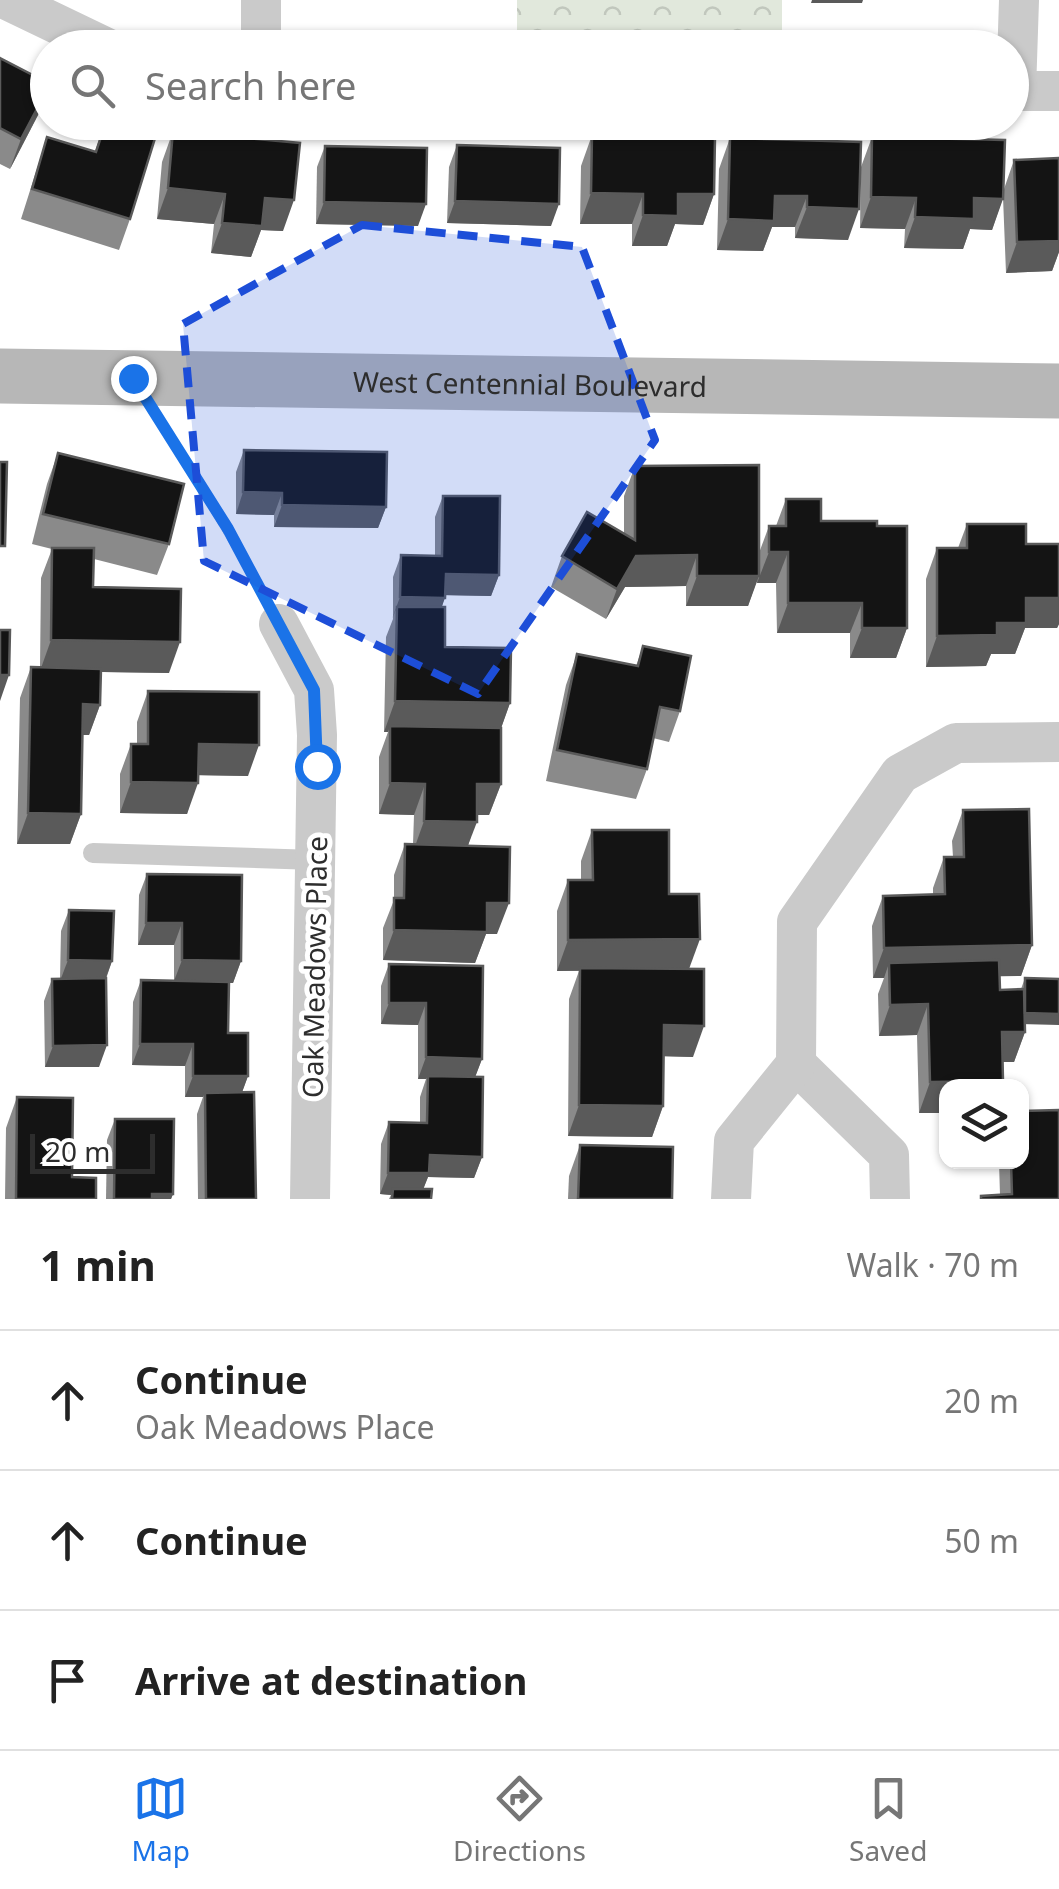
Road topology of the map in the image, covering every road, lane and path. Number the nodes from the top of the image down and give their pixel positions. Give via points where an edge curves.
1 (6, 0) edge
2 (262, 0) edge
3 (1019, 0) edge
4 (70, 30) edge
5 (261, 30) edge
6 (1017, 30) edge
7 (1029, 91) edge
8 (1059, 91) edge
9 (0, 376) edge
10 (133, 378) junction
11 (1059, 391) edge
12 (279, 624) joint
13 (1059, 742) edge
14 (93, 854) dead end
15 (316, 860) junction
16 (796, 1064) junction
17 (310, 1199) edge
18 (732, 1199) edge
19 (890, 1199) edge

1 - 4 street
2 - 5 street
3 - 6 street
7 - 8 street
9 - 10 main road, West Centennial Boulevard
10 - 11 main road, West Centennial Boulevard
10 - 12 path
12 - 15 street, Oak Meadows Place via 314,690
13 - 16 street via 956,743 900,774 798,922
14 - 15 lane
15 - 17 street, Oak Meadows Place
16 - 18 street via 734,1141
16 - 19 street via 888,1156

